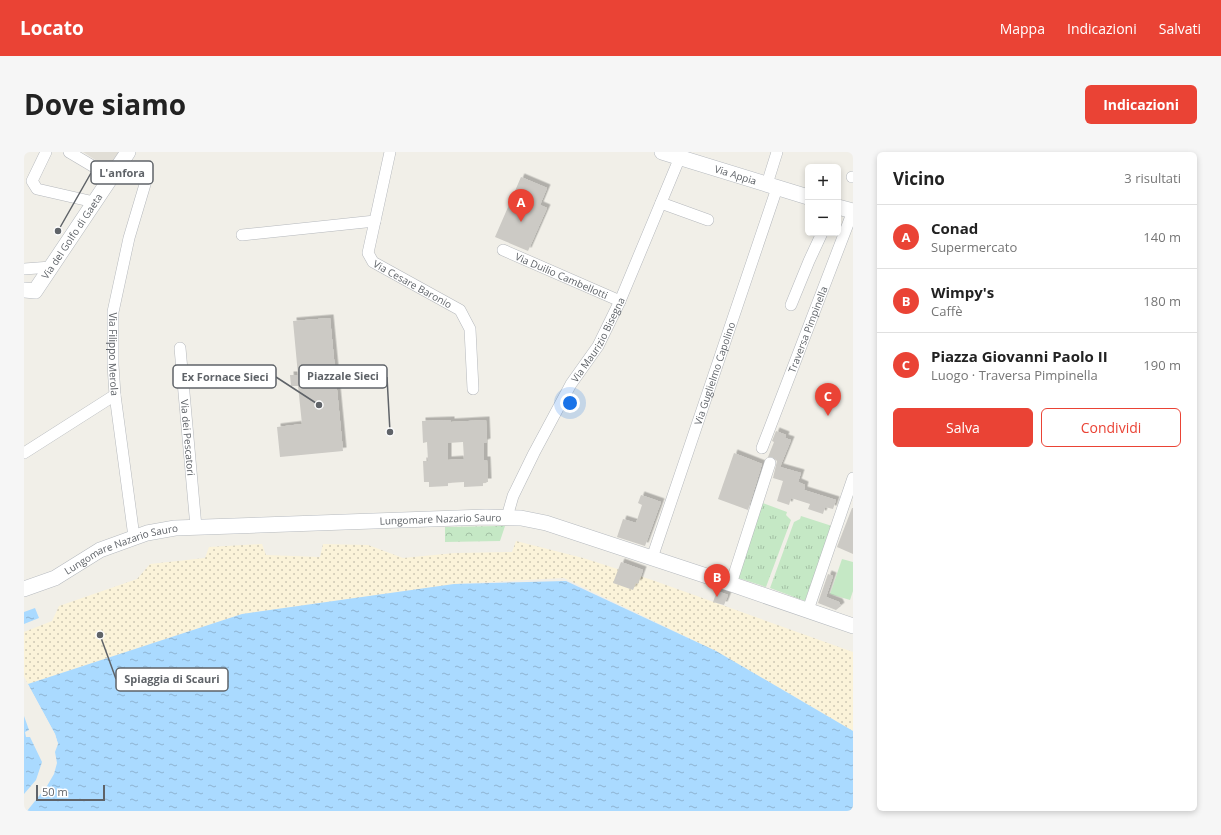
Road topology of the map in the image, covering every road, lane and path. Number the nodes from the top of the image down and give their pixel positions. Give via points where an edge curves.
1 (46, 152) edge
2 (69, 152) edge
3 (390, 152) edge
4 (662, 152) edge
5 (777, 152) edge
6 (680, 155) edge
7 (124, 158) edge
8 (111, 177) junction
9 (772, 186) junction
10 (805, 196) edge
11 (94, 202) junction
12 (661, 203) junction
13 (841, 208) edge
14 (853, 211) edge
15 (708, 220) dead end
16 (375, 221) junction
17 (242, 235) dead end
18 (821, 236) edge
19 (503, 250) dead end
20 (51, 267) junction
21 (24, 269) edge
22 (24, 290) edge
23 (620, 301) junction
24 (791, 305) dead end
25 (180, 348) dead end
26 (473, 389) dead end
27 (115, 395) junction
28 (762, 448) dead end
29 (24, 453) edge
30 (770, 463) dead end
31 (852, 482) edge
32 (507, 517) junction
33 (196, 527) junction
34 (134, 538) junction
35 (652, 558) junction
36 (731, 584) junction
37 (24, 589) edge
38 (808, 610) junction
39 (853, 626) edge

1 - 11 street via 32,182 37,189
2 - 8 street
3 - 16 street, Via Cesare Baronio
4 - 6 street, Via Appia
5 - 9 street, Via Guglielmo Capolino
6 - 9 street, Via Appia
6 - 12 street, Via Maurizio Bisegna
7 - 8 street, Via del Golfo di Gaeta
7 - 27 street, Via Filippo Merola via 146,181 113,312
8 - 11 street, Via del Golfo di Gaeta
9 - 10 street, Via Appia
9 - 35 street, Via Guglielmo Capolino
11 - 20 street, Via del Golfo di Gaeta
12 - 15 street
12 - 23 street, Via Maurizio Bisegna
13 - 14 street
14 - 28 street, Traversa Pimpinella
16 - 17 street
16 - 26 street, Via Cesare Baronio via 368,253 373,262 460,310 470,329
18 - 24 street
19 - 23 street, Via Duilio Cambellotti
20 - 21 street
20 - 22 street, Via del Golfo di Gaeta via 35,291
23 - 32 street, Via Maurizio Bisegna via 598,346 571,384 534,453 513,496
25 - 33 street, Via dei Pescatori
27 - 29 street
27 - 34 street, Via Filippo Merola
30 - 36 street
31 - 38 street
32 - 33 street, Lungomare Nazario Sauro
32 - 35 street, Lungomare Nazario Sauro via 546,523
33 - 34 street, Lungomare Nazario Sauro via 175,528
34 - 37 street, Lungomare Nazario Sauro via 100,550 55,578
35 - 36 street, Lungomare Nazario Sauro
36 - 38 street, Lungomare Nazario Sauro
38 - 39 street, Lungomare Nazario Sauro

